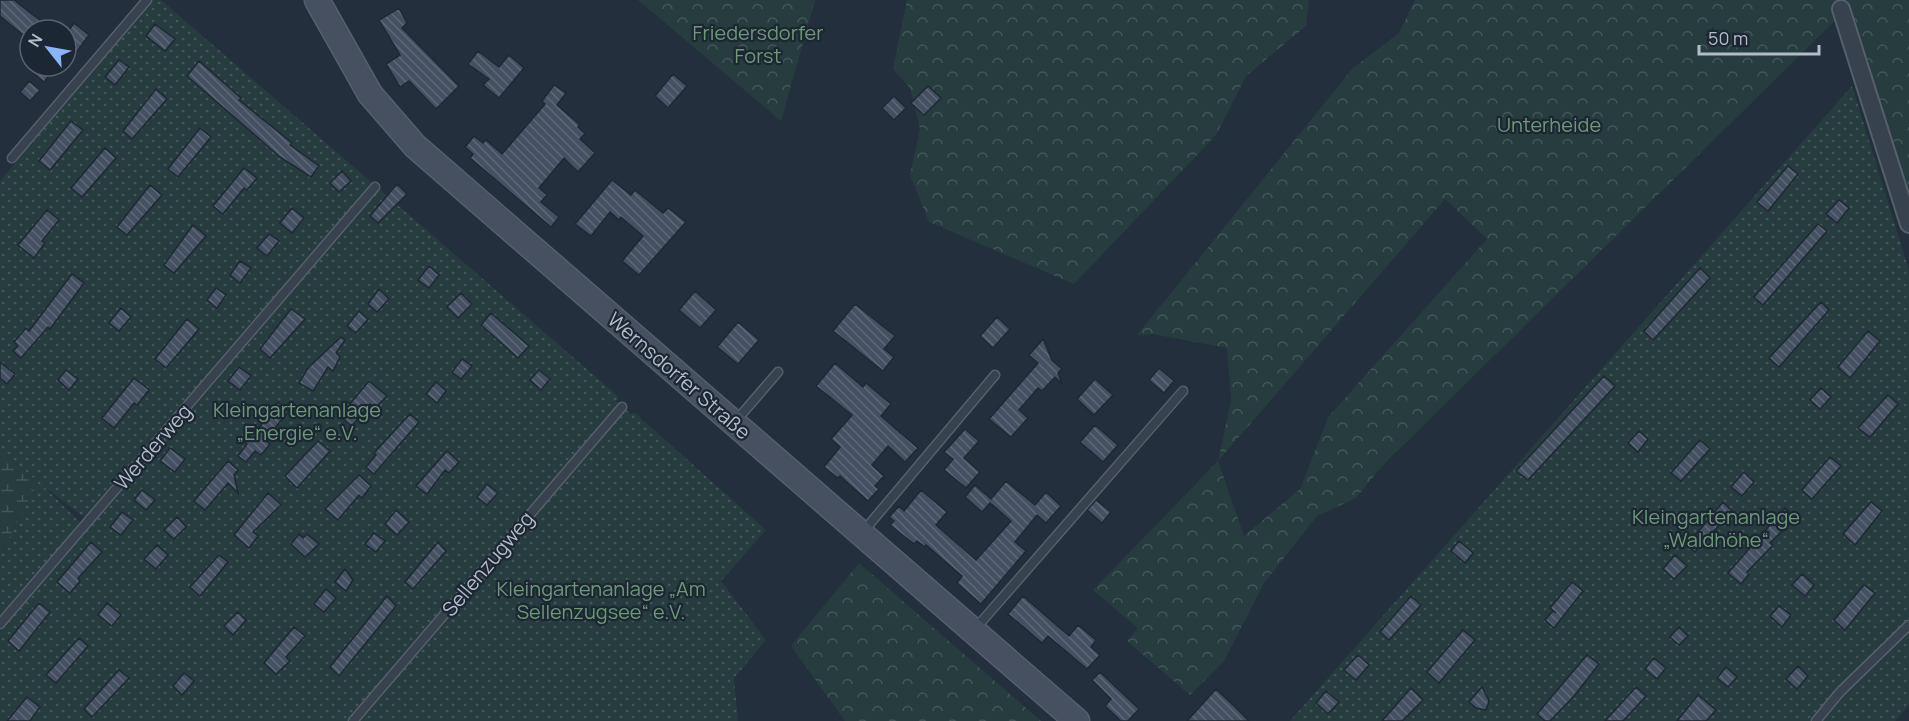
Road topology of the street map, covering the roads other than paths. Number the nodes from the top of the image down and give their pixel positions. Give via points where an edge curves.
1 (147, 0) edge
2 (317, 0) edge
3 (1841, 9) dead end
4 (12, 158) dead end
5 (375, 187) dead end
6 (1909, 224) edge
7 (778, 372) dead end
8 (995, 375) dead end
9 (1183, 391) dead end
10 (622, 407) dead end
11 (734, 423) junction
12 (861, 535) junction
13 (0, 624) edge
14 (1909, 626) edge
15 (972, 632) junction
16 (353, 721) edge
17 (1077, 721) edge
18 (1816, 721) edge

1 - 4 lane
2 - 11 main road, Wernsdorfer Straße via 370,94 415,146
3 - 6 street
5 - 13 lane, Werderweg
7 - 11 lane
8 - 12 lane
9 - 15 lane
10 - 16 lane, Sellenzugweg
11 - 12 main road, Wernsdorfer Straße
12 - 15 main road, Wernsdorfer Straße
14 - 18 lane via 1840,692
15 - 17 main road, Wernsdorfer Straße

